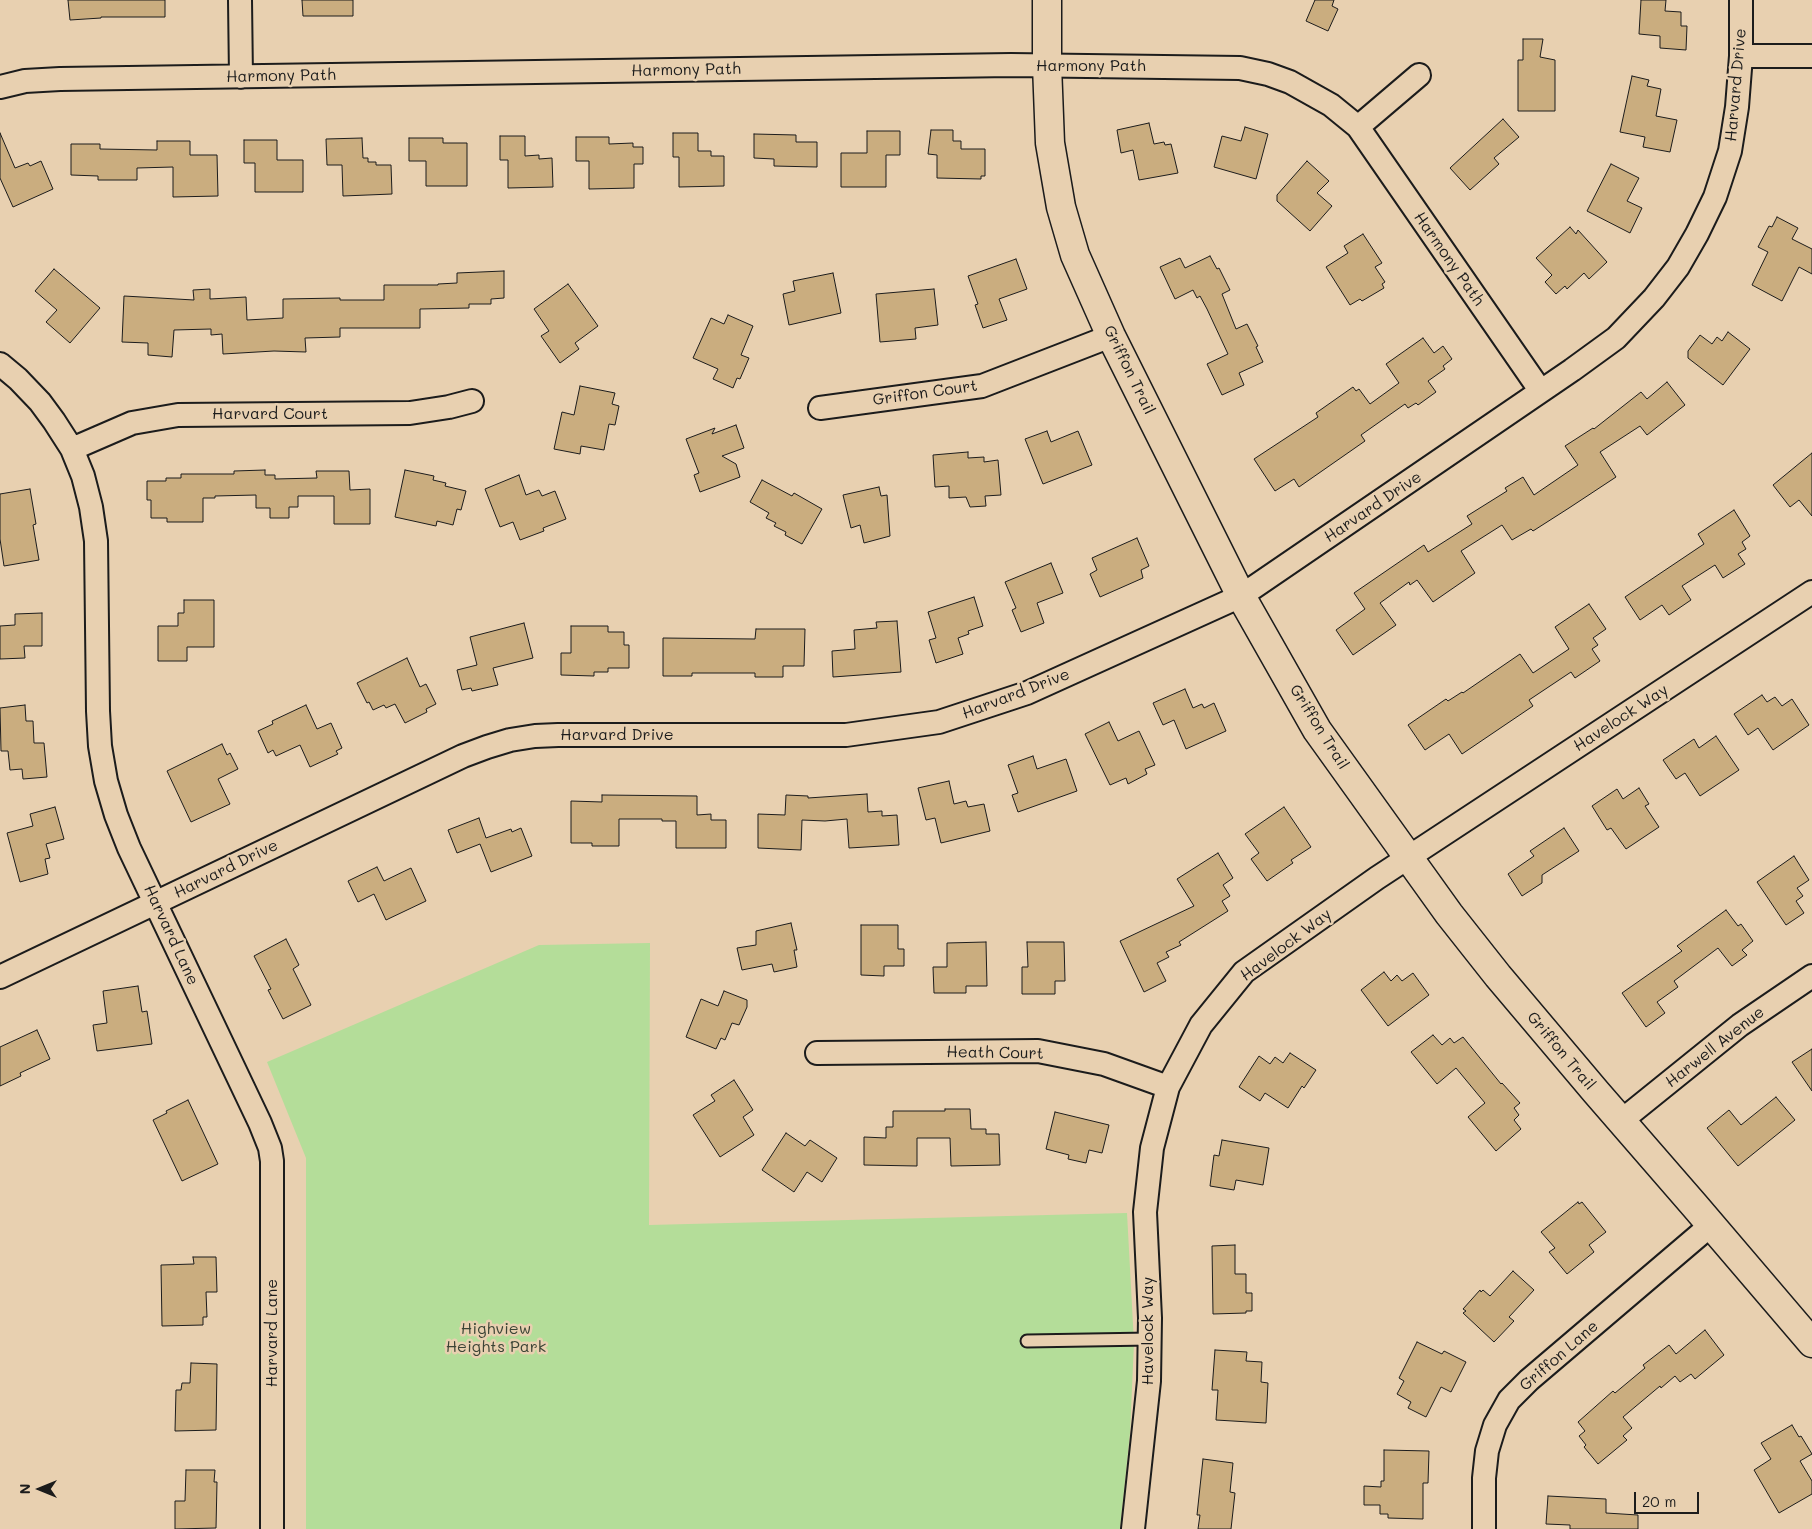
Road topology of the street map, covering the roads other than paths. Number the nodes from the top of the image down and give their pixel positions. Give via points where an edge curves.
1 (240, 0) edge
2 (1047, 0) edge
3 (1741, 0) edge
4 (1741, 56) junction
5 (1812, 56) edge
6 (1047, 65) junction
7 (1419, 75) dead end
8 (241, 77) junction
9 (0, 87) edge
10 (1358, 127) junction
11 (1111, 336) junction
12 (0, 364) edge
13 (1540, 390) junction
14 (472, 401) dead end
15 (820, 408) dead end
16 (72, 449) junction
17 (1812, 592) edge
18 (1241, 596) junction
19 (1408, 858) junction
20 (155, 903) junction
21 (1812, 976) edge
22 (0, 977) edge
23 (818, 1053) dead end
24 (1168, 1087) junction
25 (1621, 1121) junction
26 (1711, 1225) junction
27 (1150, 1339) junction
28 (1028, 1341) dead end
29 (1812, 1343) edge
30 (272, 1529) edge
31 (1133, 1529) edge
32 (1484, 1529) edge

1 - 8 street
2 - 6 street, Griffon Trail
3 - 4 street, Harvard Drive
4 - 5 street
4 - 13 street, Harvard Drive via 1730,152 1715,197 1678,267 1616,338
6 - 8 street, Harmony Path
6 - 10 street, Harmony Path via 1240,68 1290,82 1331,106
6 - 11 street, Griffon Trail via 1050,143 1061,207 1074,255
7 - 10 street
8 - 9 street, Harmony Path via 60,79
10 - 13 street, Harmony Path
11 - 15 street, Griffon Court via 982,386
11 - 18 street, Griffon Trail
12 - 16 street, Harvard Lane via 40,402
13 - 18 street, Harvard Drive
14 - 16 street, Harvard Court via 410,413 178,415 132,423
16 - 20 street, Harvard Lane via 91,507 96,541 100,746 106,781 129,848
17 - 19 street, Havelock Way
18 - 19 street, Griffon Trail via 1317,730
18 - 20 street, Harvard Drive via 1027,693 939,722 846,735 558,735 510,740 463,756
19 - 24 street, Havelock Way via 1244,972 1200,1025
19 - 25 street, Griffon Trail via 1498,976
20 - 22 street, Harvard Drive
20 - 30 street, Harvard Lane via 270,1148
21 - 25 street, Harwell Avenue via 1740,1025
23 - 24 street, Heath Court via 1038,1051 1104,1064
24 - 27 street, Havelock Way via 1152,1148 1146,1212
25 - 26 street, Griffon Trail
26 - 29 street, Griffon Trail
26 - 32 street, Griffon Lane via 1509,1400 1495,1425 1487,1451
27 - 28 lane
27 - 31 street, Havelock Way via 1149,1380

